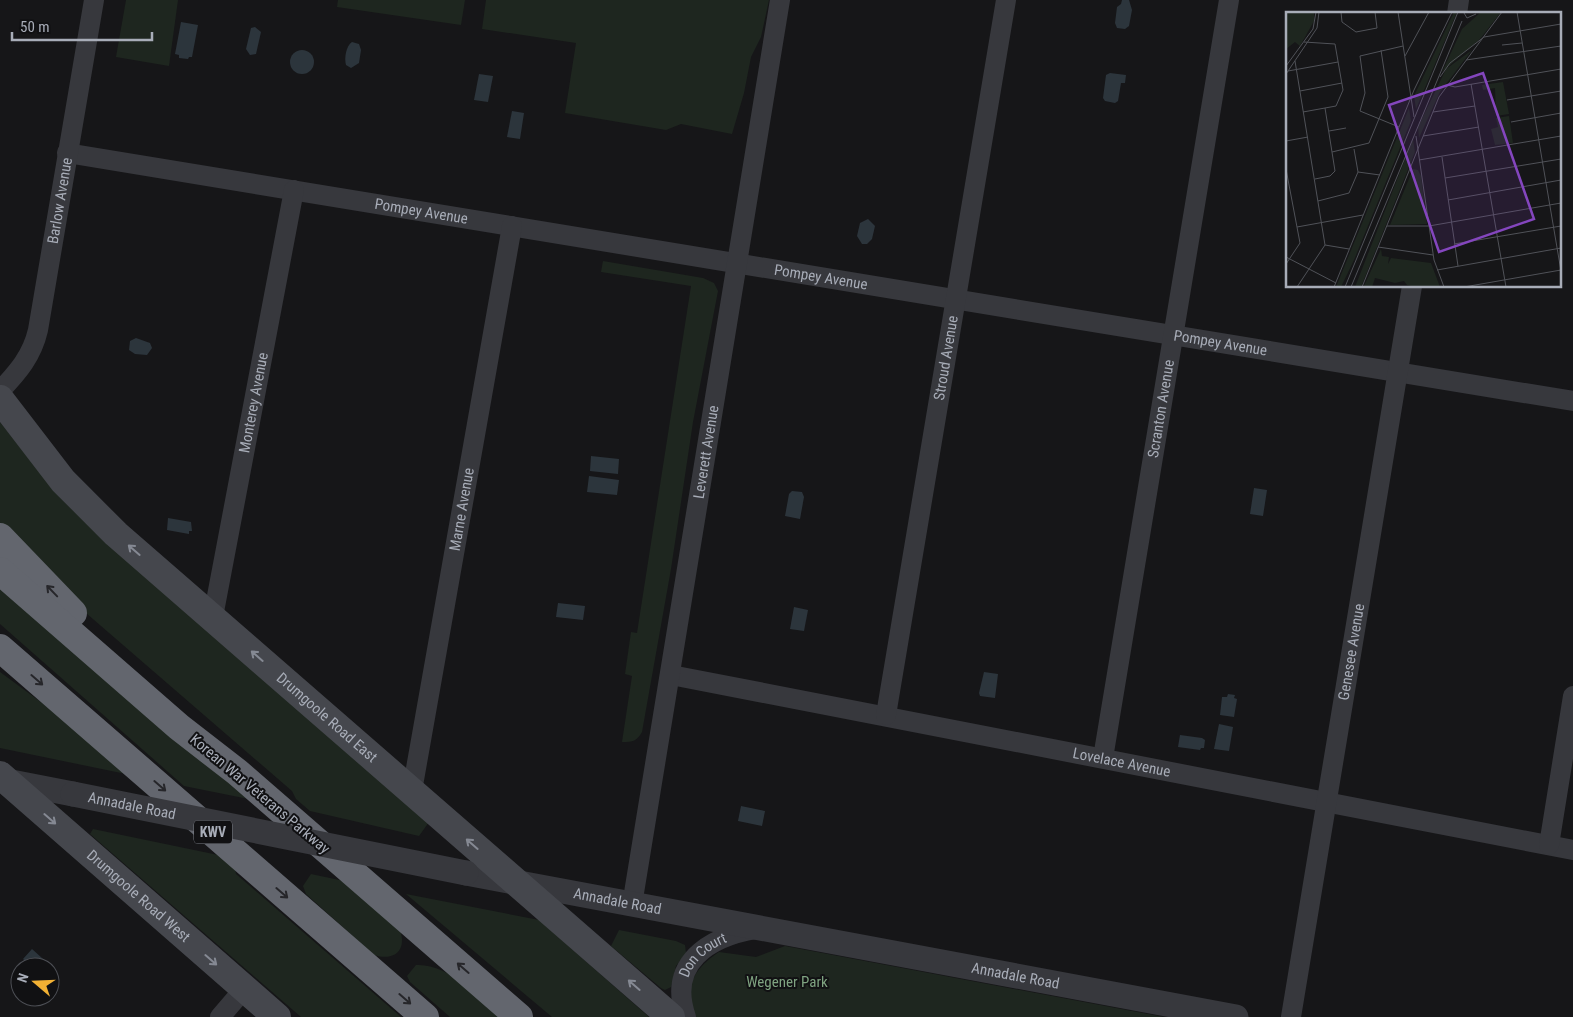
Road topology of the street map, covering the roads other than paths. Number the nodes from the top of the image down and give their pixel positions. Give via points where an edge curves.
1 (94, 0) edge
2 (780, 0) edge
3 (1006, 0) edge
4 (1229, 0) edge
5 (67, 153) junction
6 (294, 190) junction
7 (512, 226) junction
8 (736, 262) junction
9 (1412, 288) edge
10 (956, 298) junction
11 (1175, 335) junction
12 (1398, 372) junction
13 (0, 391) edge
14 (0, 399) edge
15 (1573, 401) edge
16 (0, 537) edge
17 (0, 572) edge
18 (213, 617) junction
19 (0, 648) edge
20 (671, 674) junction
21 (1573, 696) edge
22 (886, 715) junction
23 (1103, 758) junction
24 (237, 772) junction
25 (2, 779) edge
26 (412, 791) junction
27 (1326, 801) junction
28 (1549, 845) junction
29 (1573, 850) edge
30 (516, 882) junction
31 (632, 905) junction
32 (765, 927) junction
33 (244, 989) junction
34 (220, 1017) edge
35 (277, 1017) edge
36 (425, 1017) edge
37 (519, 1017) edge
38 (671, 1017) edge
39 (686, 1017) edge
40 (1236, 1017) edge
41 (1291, 1017) edge

1 - 5 street, Barlow Avenue
2 - 8 street, Leverett Avenue
3 - 10 street, Stroud Avenue
4 - 11 street, Scranton Avenue
5 - 6 street, Pompey Avenue
5 - 13 street, Barlow Avenue via 36,340 22,367
6 - 7 street, Pompey Avenue
6 - 18 street, Monterey Avenue
7 - 8 street, Pompey Avenue
7 - 26 street, Marne Avenue
8 - 10 street, Pompey Avenue
8 - 20 street, Leverett Avenue
9 - 12 street, Genesee Avenue
10 - 11 street, Pompey Avenue
10 - 22 street, Stroud Avenue
11 - 12 street, Pompey Avenue
11 - 23 street, Scranton Avenue
12 - 15 street, Pompey Avenue
12 - 27 street, Genesee Avenue
18 -> 14 main road, Drumgoole Road East via 89,510
24 -> 16 highway via 186,720 118,659
17 - 24 highway, Korean War Veterans Parkway via 179,727
26 -> 18 main road, Drumgoole Road East
19 -> 36 highway, KWV
20 - 22 street, Lovelace Avenue
20 - 31 street, Leverett Avenue
21 - 28 street
22 - 23 street, Lovelace Avenue
23 - 27 street, Lovelace Avenue
37 -> 24 highway, Korean War Veterans Parkway
25 - 30 street, Annadale Road, bridge
25 -> 33 main road, Drumgoole Road West
30 -> 26 main road, Drumgoole Road East
27 - 28 street, Lovelace Avenue
27 - 41 street, Genesee Avenue
28 - 29 street, Lovelace Avenue
30 - 31 street, Annadale Road
38 -> 30 main road, Drumgoole Road East
31 - 32 street, Annadale Road
32 - 39 street, Don Court via 726,936 697,953 689,965 681,990
32 - 40 street, Annadale Road
33 - 34 street
33 - 35 main road, Drumgoole Road West

